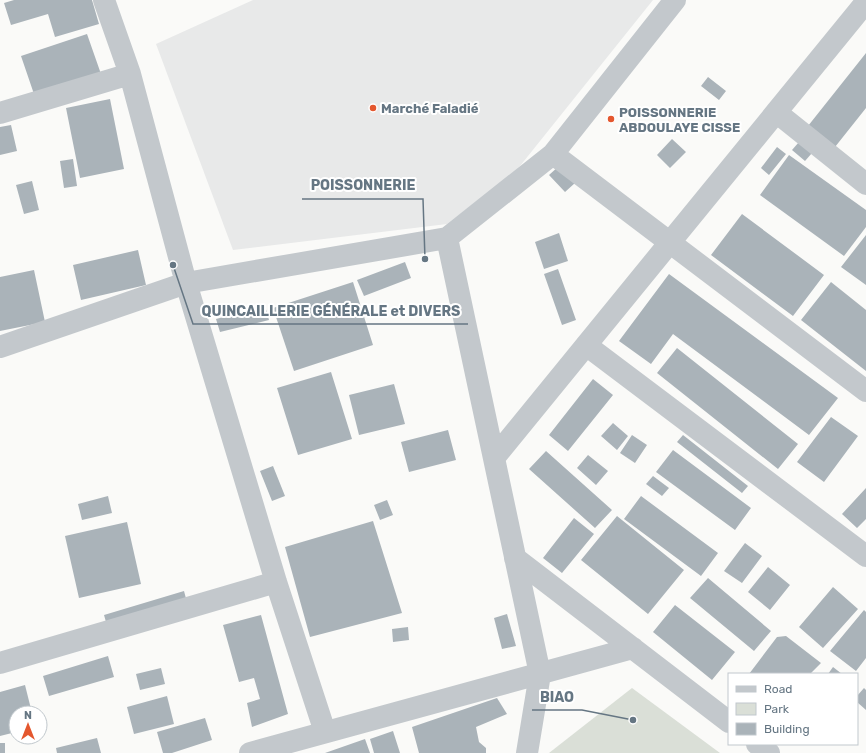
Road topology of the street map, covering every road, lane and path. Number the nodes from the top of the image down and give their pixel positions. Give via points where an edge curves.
1 (675, 0) edge
2 (109, 2) edge
3 (866, 2) edge
4 (130, 74) junction
5 (776, 112) junction
6 (0, 113) edge
7 (553, 154) junction
8 (866, 184) edge
9 (447, 238) junction
10 (670, 242) junction
11 (186, 283) junction
12 (586, 345) junction
13 (0, 347) edge
14 (866, 391) edge
15 (494, 458) junction
16 (866, 556) edge
17 (515, 558) junction
18 (276, 582) junction
19 (633, 648) junction
20 (0, 663) edge
21 (540, 674) junction
22 (728, 721) edge
23 (325, 732) junction
24 (758, 745) edge
25 (250, 753) edge
26 (528, 753) edge
27 (769, 753) edge

1 - 7 street
2 - 4 street
3 - 5 street
4 - 6 street
4 - 11 street
5 - 8 street
5 - 10 street
7 - 9 street
7 - 10 street
9 - 11 street
9 - 15 street
10 - 12 street
10 - 14 street
11 - 13 street
11 - 18 street
12 - 15 street
12 - 16 street
15 - 17 street
17 - 19 street
17 - 21 street
18 - 20 street
18 - 23 street
19 - 21 street
19 - 22 street
21 - 23 street
21 - 26 street
23 - 25 street
24 - 27 street

